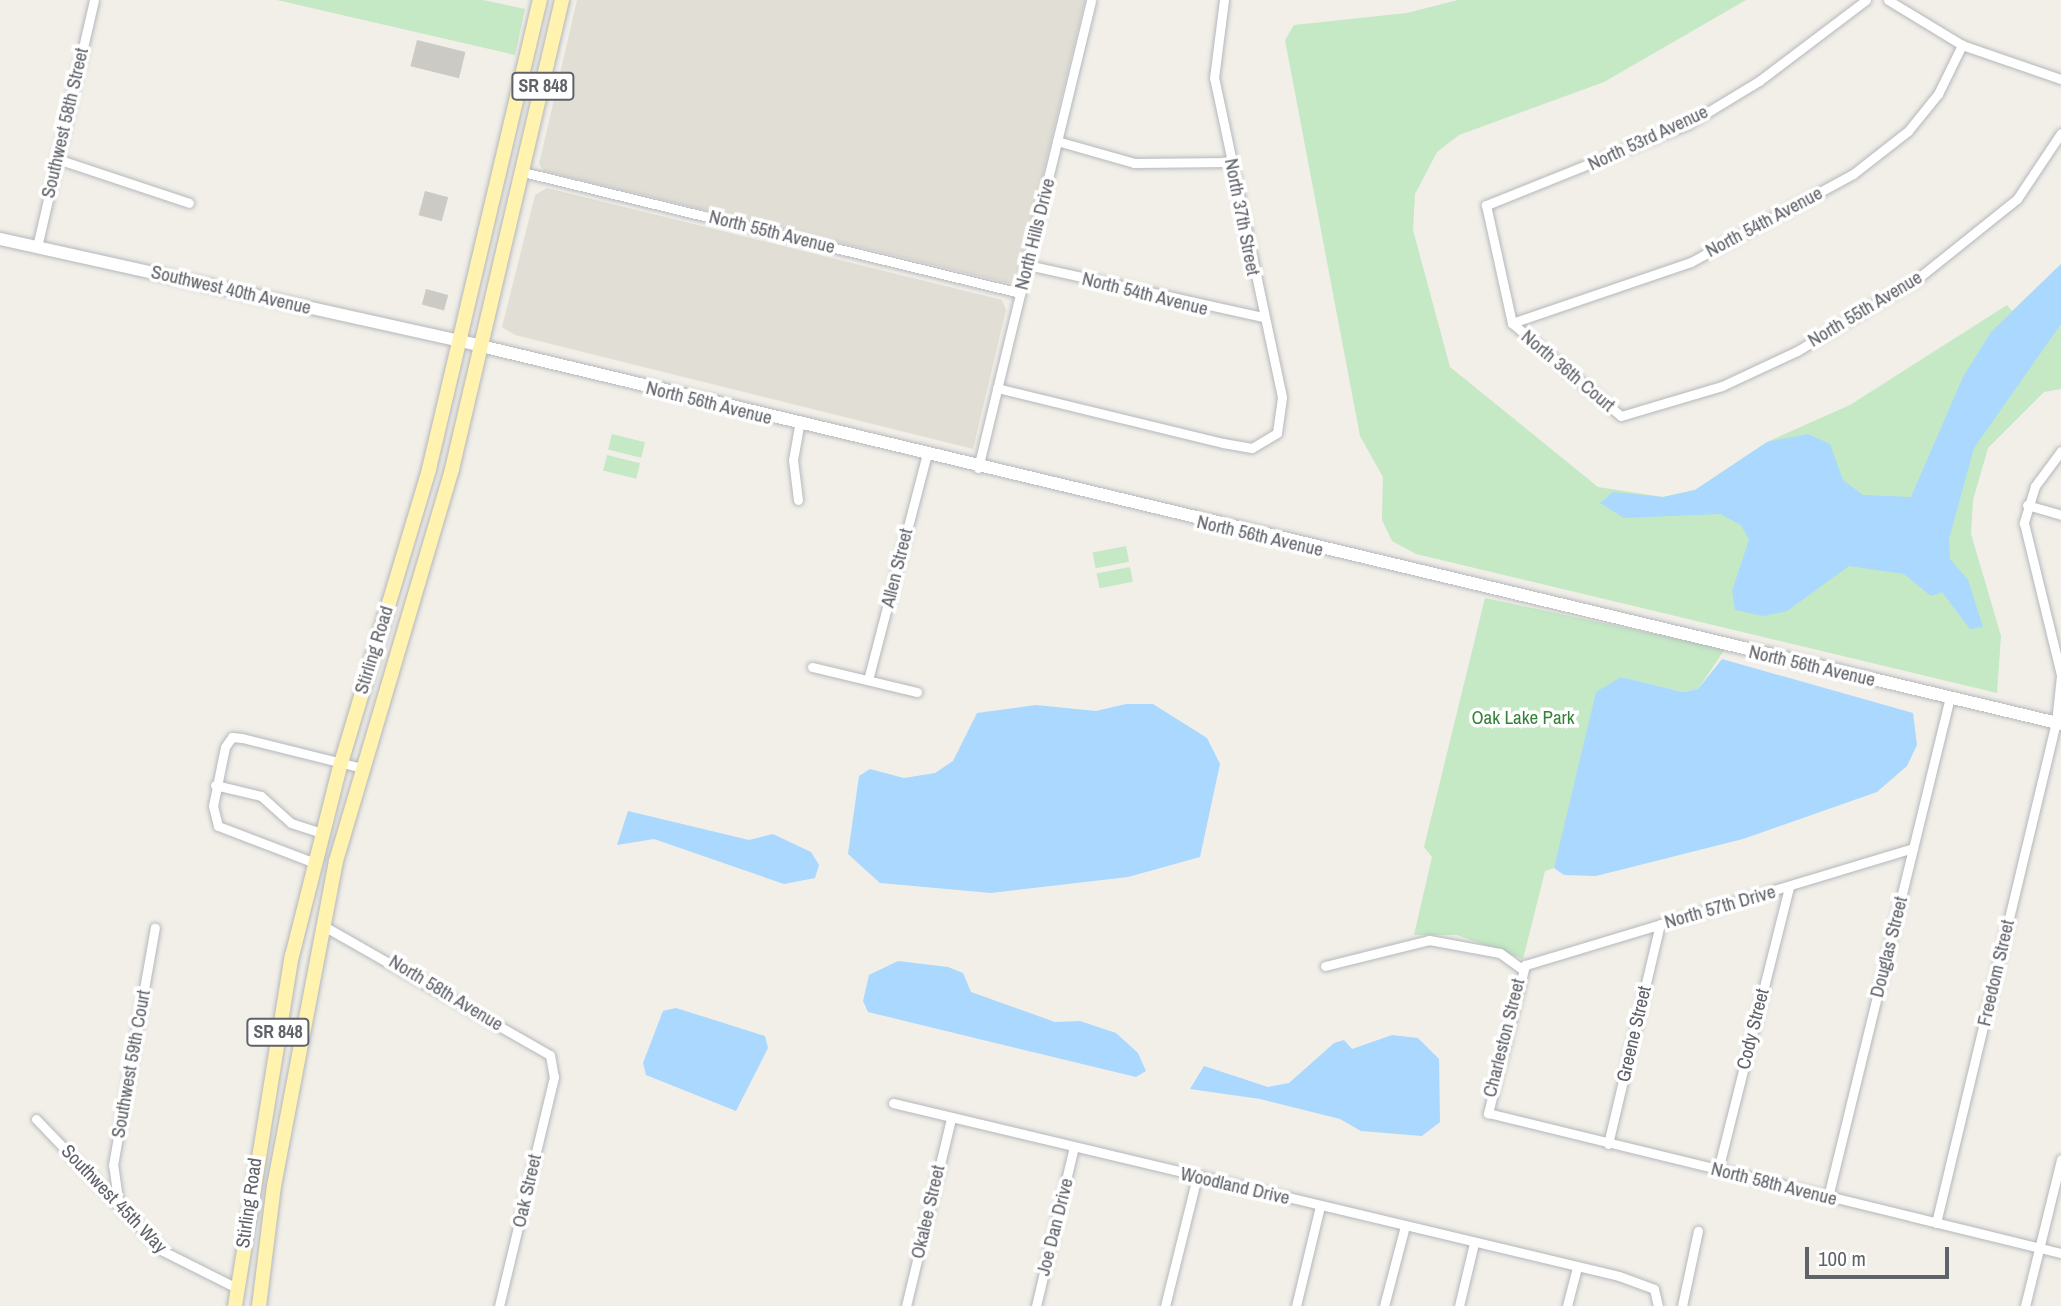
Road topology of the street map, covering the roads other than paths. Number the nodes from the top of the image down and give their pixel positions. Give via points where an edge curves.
1 (94, 0) edge
2 (540, 0) edge
3 (562, 0) edge
4 (1091, 0) edge
5 (1224, 0) edge
6 (1866, 0) edge
7 (1888, 0) edge
8 (1962, 45) junction
9 (2061, 79) edge
10 (2061, 133) edge
11 (508, 137) junction
12 (1057, 141) junction
13 (57, 159) junction
14 (1231, 162) junction
15 (523, 172) junction
16 (189, 203) dead end
17 (1486, 205) joint
18 (0, 239) edge
19 (37, 247) junction
20 (1028, 265) junction
21 (1020, 293) junction
22 (1262, 317) junction
23 (1512, 323) junction
24 (461, 342) junction
25 (481, 346) junction
26 (997, 388) junction
27 (1621, 416) joint
28 (799, 425) junction
29 (2061, 450) edge
30 (926, 457) junction
31 (977, 468) junction
32 (798, 500) dead end
33 (2027, 505) junction
34 (2061, 515) edge
35 (2061, 655) edge
36 (812, 667) dead end
37 (2061, 678) edge
38 (868, 680) junction
39 (917, 692) dead end
40 (1950, 697) junction
41 (2059, 720) edge
42 (341, 763) junction
43 (362, 768) junction
44 (215, 785) junction
45 (323, 833) junction
46 (1913, 848) junction
47 (315, 863) junction
48 (1789, 888) junction
49 (322, 925) junction
50 (1660, 925) junction
51 (155, 928) dead end
52 (1325, 966) dead end
53 (1524, 967) junction
54 (554, 1077) joint
55 (893, 1103) dead end
56 (1488, 1113) joint
57 (951, 1118) junction
58 (36, 1119) dead end
59 (1608, 1144) junction
60 (1074, 1147) junction
61 (2061, 1159) edge
62 (254, 1169) junction
63 (1718, 1170) junction
64 (1197, 1177) junction
65 (1828, 1197) junction
66 (118, 1199) junction
67 (272, 1201) junction
68 (1320, 1206) junction
69 (1936, 1223) junction
70 (1405, 1226) junction
71 (1698, 1231) dead end
72 (1474, 1243) junction
73 (2039, 1248) junction
74 (2061, 1253) edge
75 (1577, 1267) junction
76 (237, 1288) junction
77 (235, 1306) edge
78 (259, 1306) edge
79 (499, 1306) edge
80 (906, 1306) edge
81 (1036, 1306) edge
82 (1165, 1306) edge
83 (1296, 1306) edge
84 (1384, 1306) edge
85 (1459, 1306) edge
86 (1567, 1306) edge
87 (1658, 1306) edge
88 (1682, 1306) edge
89 (2025, 1306) edge

1 - 13 street, Southwest 58th Street
2 - 11 main road, Stirling Road / SR 848
3 - 15 main road, Stirling Road / SR 848
4 - 12 street, North Hills Drive
5 - 14 street, North 37th Street via 1214,78
6 - 17 street, North 53rd Avenue via 1759,81 1688,124
7 - 8 street
8 - 9 street
8 - 23 street, North 54th Avenue via 1938,94 1908,131 1853,174 1691,262
10 - 27 street, North 55th Avenue via 2017,199 1917,279 1797,351 1722,386
11 - 15 main road
11 - 24 main road, Stirling Road / SR 848
12 - 14 street via 1134,163
12 - 20 street, North Hills Drive
13 - 16 street
13 - 19 street, Southwest 58th Street
14 - 22 street, North 37th Street
15 - 21 street, North 55th Avenue
15 - 25 main road, Stirling Road / SR 848
17 - 23 street, North 36th Court
18 - 19 street, Southwest 40th Avenue
19 - 24 street, Southwest 40th Avenue
20 - 21 street, North Hills Drive
20 - 22 street, North 54th Avenue
21 - 26 street, North Hills Drive
22 - 26 street, North 37th Street via 1282,397 1277,433 1252,448
23 - 27 street, North 36th Court
24 - 25 street, North 56th Avenue
24 - 42 main road, Stirling Road / SR 848
25 - 28 street, North 56th Avenue
25 - 43 main road, Stirling Road / SR 848 via 443,502
26 - 31 street, North Hills Drive
28 - 30 street, North 56th Avenue
28 - 32 street via 793,460
29 - 33 street
30 - 31 street, North 56th Avenue
30 - 38 street, Allen Street
31 - 40 street, North 56th Avenue
33 - 34 street
33 - 35 street, Freedom Street via 2026,543
35 - 37 street, Freedom Street
36 - 38 street
37 - 41 street, Freedom Street
38 - 39 street
40 - 41 street, North 56th Avenue
40 - 46 street, Douglas Street
41 - 69 street, Freedom Street
42 - 43 street
42 - 44 street via 232,737
42 - 45 main road, Stirling Road / SR 848
43 - 49 main road, Stirling Road / SR 848
44 - 45 street via 261,796 291,823
44 - 47 street via 218,826
45 - 47 main road, Stirling Road / SR 848
46 - 48 street, North 57th Drive
46 - 65 street, Douglas Street
47 - 62 main road, Stirling Road / SR 848
48 - 50 street, North 57th Drive
48 - 63 street, Cody Street
49 - 54 street, North 58th Avenue via 550,1055
49 - 67 main road, Stirling Road / SR 848
50 - 53 street, North 57th Drive
50 - 59 street, Greene Street
51 - 66 street, Southwest 59th Court via 113,1165
52 - 53 street via 1429,940 1500,953
53 - 56 street, Charleston Street
54 - 79 street, Oak Street
55 - 57 street, Woodland Drive
56 - 59 street, North 58th Avenue
57 - 60 street, Woodland Drive
57 - 80 street, Okalee Street
58 - 66 street, Southwest 45th Way
59 - 63 street, North 58th Avenue
60 - 64 street, Woodland Drive
60 - 81 street, Joe Dan Drive
61 - 73 street
62 - 67 main road via 261,1194
62 - 76 main road, Stirling Road / SR 848
63 - 65 street, North 58th Avenue
64 - 68 street, Woodland Drive
64 - 82 street
65 - 69 street, North 58th Avenue
66 - 76 street, Southwest 45th Way via 163,1251
67 - 78 main road, Stirling Road / SR 848
68 - 70 street, Woodland Drive
68 - 83 street
69 - 73 street, North 58th Avenue
70 - 72 street, Woodland Drive
70 - 84 street
71 - 88 street
72 - 75 street, Woodland Drive
72 - 85 street
73 - 74 street, North 58th Avenue
73 - 89 street
75 - 86 street
75 - 87 street, Woodland Drive via 1654,1289
76 - 77 main road, Stirling Road / SR 848

